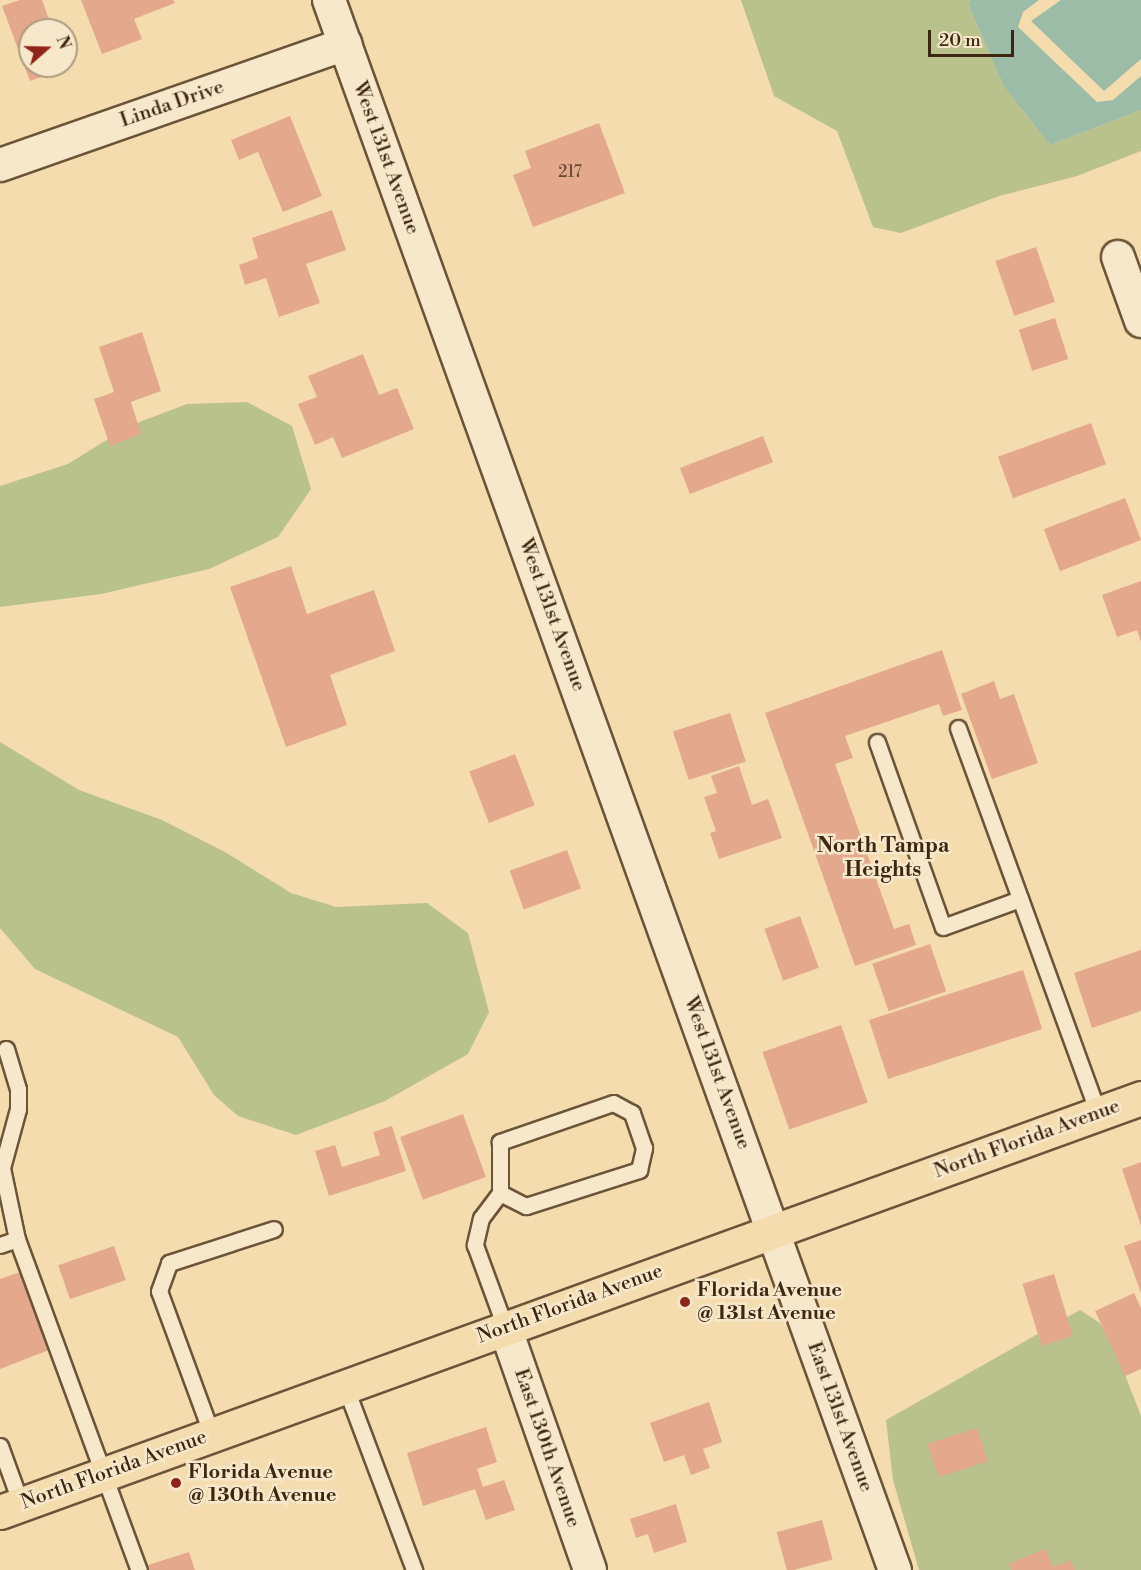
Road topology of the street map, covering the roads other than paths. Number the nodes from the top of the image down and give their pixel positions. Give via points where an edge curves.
1 (329, 0) edge
2 (345, 44) junction
3 (0, 165) edge
4 (1118, 257) dead end
5 (1141, 321) edge
6 (958, 728) dead end
7 (877, 742) dead end
8 (1020, 899) junction
9 (6, 1049) dead end
10 (1141, 1098) edge
11 (1098, 1113) junction
12 (500, 1193) junction
13 (274, 1229) dead end
14 (774, 1231) junction
15 (17, 1239) junction
16 (0, 1245) edge
17 (504, 1327) junction
18 (345, 1386) junction
19 (212, 1435) junction
20 (0, 1446) edge
21 (105, 1473) junction
22 (10, 1508) edge
23 (139, 1570) edge
24 (414, 1570) edge
25 (590, 1570) edge
26 (895, 1570) edge

1 - 2 street, West 131st Avenue
2 - 3 street, Linda Drive
2 - 14 street, West 131st Avenue
4 - 5 street
6 - 8 lane
7 - 8 lane via 944,927
8 - 11 lane
9 - 15 lane via 18,1089 18,1109 2,1168
10 - 11 main road, North Florida Avenue
11 - 14 main road, North Florida Avenue
12 - 12 lane via 500,1142 613,1103 632,1113 644,1148 639,1170 526,1206
12 - 17 lane via 481,1218 475,1245
13 - 19 lane via 169,1263 159,1291
14 - 17 main road, North Florida Avenue
14 - 26 street, East 131st Avenue
15 - 16 lane
15 - 21 lane via 83,1425
17 - 18 main road, North Florida Avenue
17 - 25 street, East 130th Avenue
18 - 19 main road, North Florida Avenue
18 - 24 lane
19 - 21 main road, North Florida Avenue
20 - 22 lane
21 - 22 main road, North Florida Avenue
21 - 23 lane

